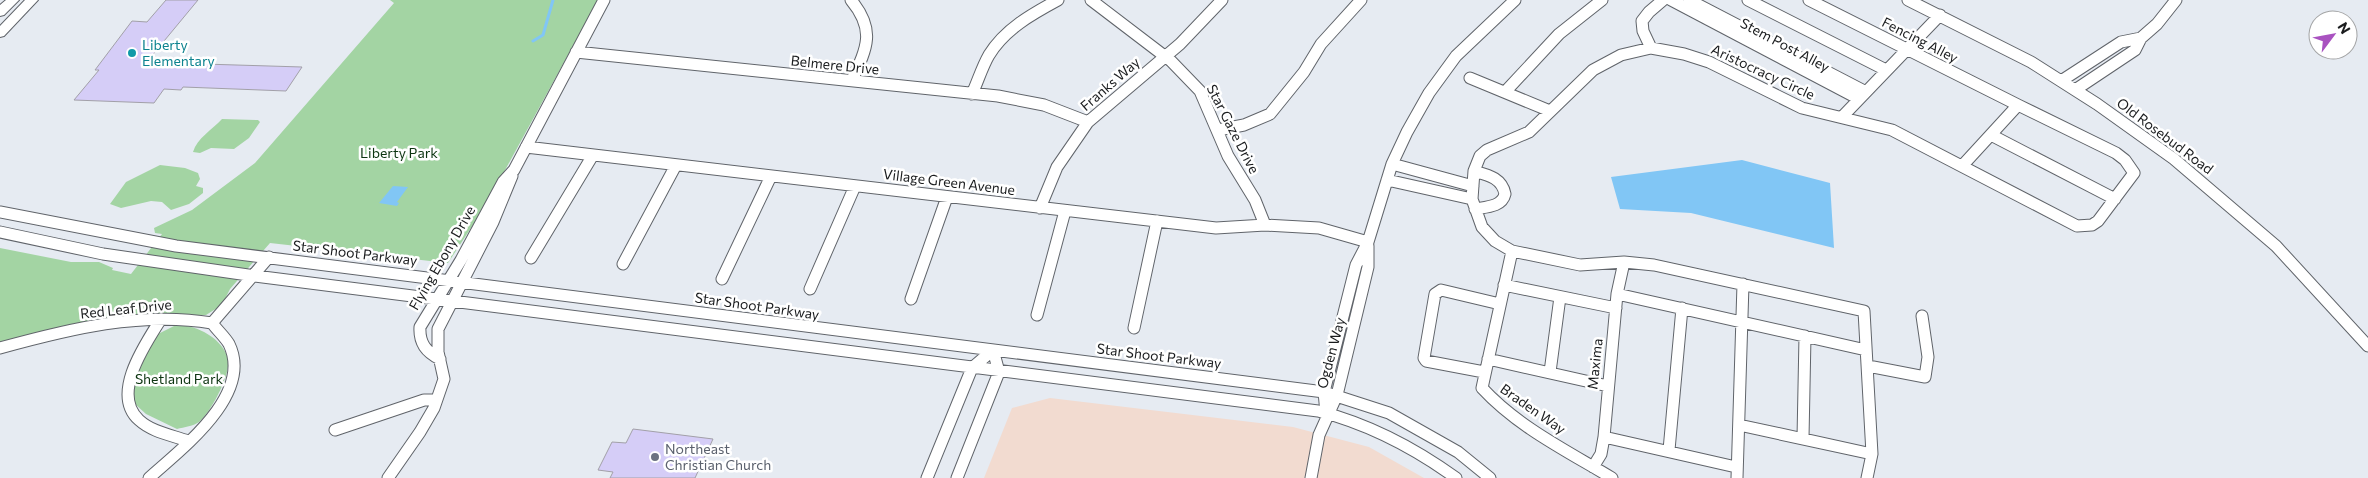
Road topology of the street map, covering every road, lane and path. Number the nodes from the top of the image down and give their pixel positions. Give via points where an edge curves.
1 (13, 0) edge
2 (32, 0) edge
3 (604, 0) edge
4 (851, 0) edge
5 (1058, 0) edge
6 (1091, 0) edge
7 (1222, 0) edge
8 (1361, 0) edge
9 (1602, 0) edge
10 (1663, 0) edge
11 (1672, 0) edge
12 (1689, 0) edge
13 (1748, 0) edge
14 (1809, 0) edge
15 (1908, 0) edge
16 (2176, 0) edge
17 (1511, 1) edge
18 (0, 12) edge
19 (1940, 15) junction
20 (0, 33) edge
21 (2141, 38) junction
22 (1651, 48) junction
23 (1907, 49) junction
24 (576, 52) junction
25 (1163, 56) junction
26 (1886, 70) junction
27 (1470, 78) dead end
28 (852, 80) junction
29 (2061, 81) junction
30 (2076, 90) junction
31 (1505, 92) junction
32 (972, 94) junction
33 (1862, 95) junction
34 (2018, 105) junction
35 (1550, 111) junction
36 (1842, 117) junction
37 (1088, 122) junction
38 (1218, 130) junction
39 (1991, 135) junction
40 (526, 148) junction
41 (593, 155) junction
42 (1392, 164) junction
43 (676, 165) junction
44 (1962, 166) junction
45 (1474, 170) junction
46 (771, 176) junction
47 (1387, 180) junction
48 (855, 186) junction
49 (1473, 186) junction
50 (947, 197) junction
51 (2115, 199) junction
52 (1474, 204) junction
53 (1040, 208) junction
54 (1065, 211) junction
55 (0, 212) edge
56 (1157, 221) junction
57 (1265, 226) junction
58 (0, 232) edge
59 (1368, 242) junction
60 (1512, 252) junction
61 (269, 257) junction
62 (531, 258) dead end
63 (1624, 262) junction
64 (623, 264) dead end
65 (255, 276) junction
66 (722, 279) dead end
67 (455, 281) junction
68 (1743, 284) junction
69 (1504, 285) junction
70 (810, 289) dead end
71 (1617, 294) junction
72 (1560, 297) junction
73 (438, 298) junction
74 (911, 299) dead end
75 (451, 300) junction
76 (1500, 304) junction
77 (1616, 308) junction
78 (1682, 308) junction
79 (1037, 315) dead end
80 (1922, 316) dead end
81 (161, 320) junction
82 (1741, 321) junction
83 (212, 322) junction
84 (1134, 328) dead end
85 (1806, 336) junction
86 (2368, 346) edge
87 (0, 348) edge
88 (993, 350) junction
89 (1866, 350) junction
90 (1488, 359) junction
91 (440, 360) junction
92 (1868, 366) junction
93 (972, 368) junction
94 (999, 372) junction
95 (1484, 372) junction
96 (1550, 372) junction
97 (1608, 386) junction
98 (1324, 392) junction
99 (1337, 395) junction
100 (436, 400) junction
101 (1326, 413) junction
102 (1739, 425) junction
103 (335, 430) dead end
104 (1604, 436) junction
105 (1803, 438) junction
106 (188, 441) junction
107 (1669, 450) junction
108 (1872, 454) junction
109 (1593, 467) junction
110 (1736, 473) edge
111 (149, 478) edge
112 (388, 478) edge
113 (927, 478) edge
114 (957, 478) edge
115 (1311, 478) edge
116 (1456, 478) edge
117 (1490, 478) edge
118 (1612, 478) edge
119 (1867, 478) edge

1 - 18 main road
2 - 20 main road
3 - 24 street, Flying Ebony Drive
4 - 28 street via 869,29 868,44
5 - 32 street via 1031,15 999,40 989,54
6 - 25 street, Star Gaze Drive
7 - 25 street, Franks Way via 1193,32
8 - 38 street via 1322,44 1270,114 1244,125
9 - 31 street via 1559,34
10 - 22 street via 1643,16 1641,24
11 - 33 street, Stem Post Alley
12 - 33 street, Stem Post Alley
13 - 26 street
14 - 23 street, Fencing Alley
15 - 19 street, Old Rosebud Road
16 - 21 street via 2158,24
17 - 42 street, Ogden Way via 1447,68 1420,107
19 - 23 street
19 - 29 street, Old Rosebud Road
21 - 29 street via 2121,42
21 - 30 street via 2135,50
22 - 35 street, Aristocracy Circle via 1622,55 1593,70
22 - 36 street, Aristocracy Circle via 1709,62 1782,100 1820,114
23 - 26 street
23 - 34 street, Fencing Alley
24 - 28 street, Belmere Drive
24 - 40 street, Flying Ebony Drive
25 - 37 street, Franks Way
25 - 38 street, Star Gaze Drive via 1200,91
26 - 33 street
27 - 31 street
28 - 32 street, Belmere Drive
29 - 30 street, Old Rosebud Road
30 - 86 street, Old Rosebud Road via 2158,147 2227,202 2276,246
31 - 35 street
32 - 37 street, Belmere Drive via 1046,105
33 - 36 street
34 - 39 street
34 - 51 street, Aristocracy Circle via 2125,160 2134,173
35 - 45 street, Aristocracy Circle via 1529,132 1487,150 1480,156
36 - 44 street, Aristocracy Circle via 1892,130
37 - 53 street, Franks Way via 1057,167
38 - 57 street, Star Gaze Drive
39 - 44 street
39 - 51 street
40 - 41 street, Village Green Avenue
40 - 67 street, Flying Ebony Drive via 493,222
41 - 43 street, Village Green Avenue
41 - 62 street
42 - 47 street, Ogden Way
42 - 49 street
43 - 46 street, Village Green Avenue
43 - 64 street
44 - 51 street, Aristocracy Circle via 2077,226 2092,225 2098,221
45 - 49 street
45 - 52 street via 1493,177 1506,194 1499,204
46 - 48 street, Village Green Avenue
46 - 66 street
47 - 52 street
47 - 59 street, Ogden Way
48 - 50 street, Village Green Avenue
48 - 70 street
49 - 52 street
50 - 53 street, Village Green Avenue
50 - 74 street
52 - 60 street via 1478,220 1488,234
53 - 54 street, Village Green Avenue
54 - 56 street, Village Green Avenue
54 - 79 street
55 - 61 street, Star Shoot Parkway via 176,246
56 - 57 street, Village Green Avenue via 1216,228
56 - 84 street
57 - 59 street, Village Green Avenue via 1319,228
58 - 65 street via 103,254
59 - 98 street, Ogden Way via 1356,265
59 - 99 street, Ogden Way via 1368,268
60 - 63 street via 1580,265
60 - 69 street, Braden Way
61 - 65 street
61 - 67 street, Star Shoot Parkway
63 - 68 street via 1654,265
63 - 71 street, Maxima
65 - 73 street
65 - 83 street
67 - 73 street, Flying Ebony Drive
67 - 75 street, Flying Ebony Drive
67 - 88 street, Star Shoot Parkway
68 - 82 street
68 - 89 street via 1864,312
69 - 72 street
69 - 76 street, Braden Way
71 - 77 street, Maxima
71 - 78 street
72 - 77 street
72 - 96 street
73 - 75 street
73 - 91 street, Flying Ebony Drive via 420,327 419,336 423,348
75 - 91 street, Flying Ebony Drive via 438,329
75 - 93 street
76 - 90 street, Braden Way
76 - 95 street via 1441,290 1435,294 1424,358 1426,362
77 - 97 street, Maxima
78 - 82 street
78 - 107 street
80 - 92 street via 1928,362 1925,377
81 - 83 street, Red Leaf Drive
81 - 87 street, Red Leaf Drive via 83,328
81 - 106 street via 132,372 128,387 130,406 136,417 148,425
82 - 85 street
82 - 102 street
83 - 106 street via 230,344 234,358 233,378 218,410
85 - 89 street
85 - 105 street
88 - 93 street
88 - 94 street
88 - 98 street, Star Shoot Parkway
89 - 92 street
90 - 95 street, Braden Way
90 - 96 street
91 - 100 street, Flying Ebony Drive via 444,369 443,382
92 - 108 street
93 - 94 street
93 - 113 street
94 - 101 street
94 - 114 street
95 - 109 street, Braden Way via 1482,388 1493,402
96 - 97 street
97 - 104 street, Maxima
98 - 99 street, Star Shoot Parkway
98 - 101 street, Ogden Way
99 - 101 street, Ogden Way
99 - 117 street, Star Shoot Parkway via 1389,413 1414,426 1458,452
100 - 103 street via 424,400
100 - 112 street, Flying Ebony Drive via 414,442
101 - 115 street via 1313,455
101 - 116 street via 1405,444
102 - 105 street
102 - 110 street
104 - 107 street
104 - 109 street, Maxima via 1601,454
105 - 108 street
106 - 111 street
107 - 110 street
108 - 119 street
109 - 118 street, Braden Way

